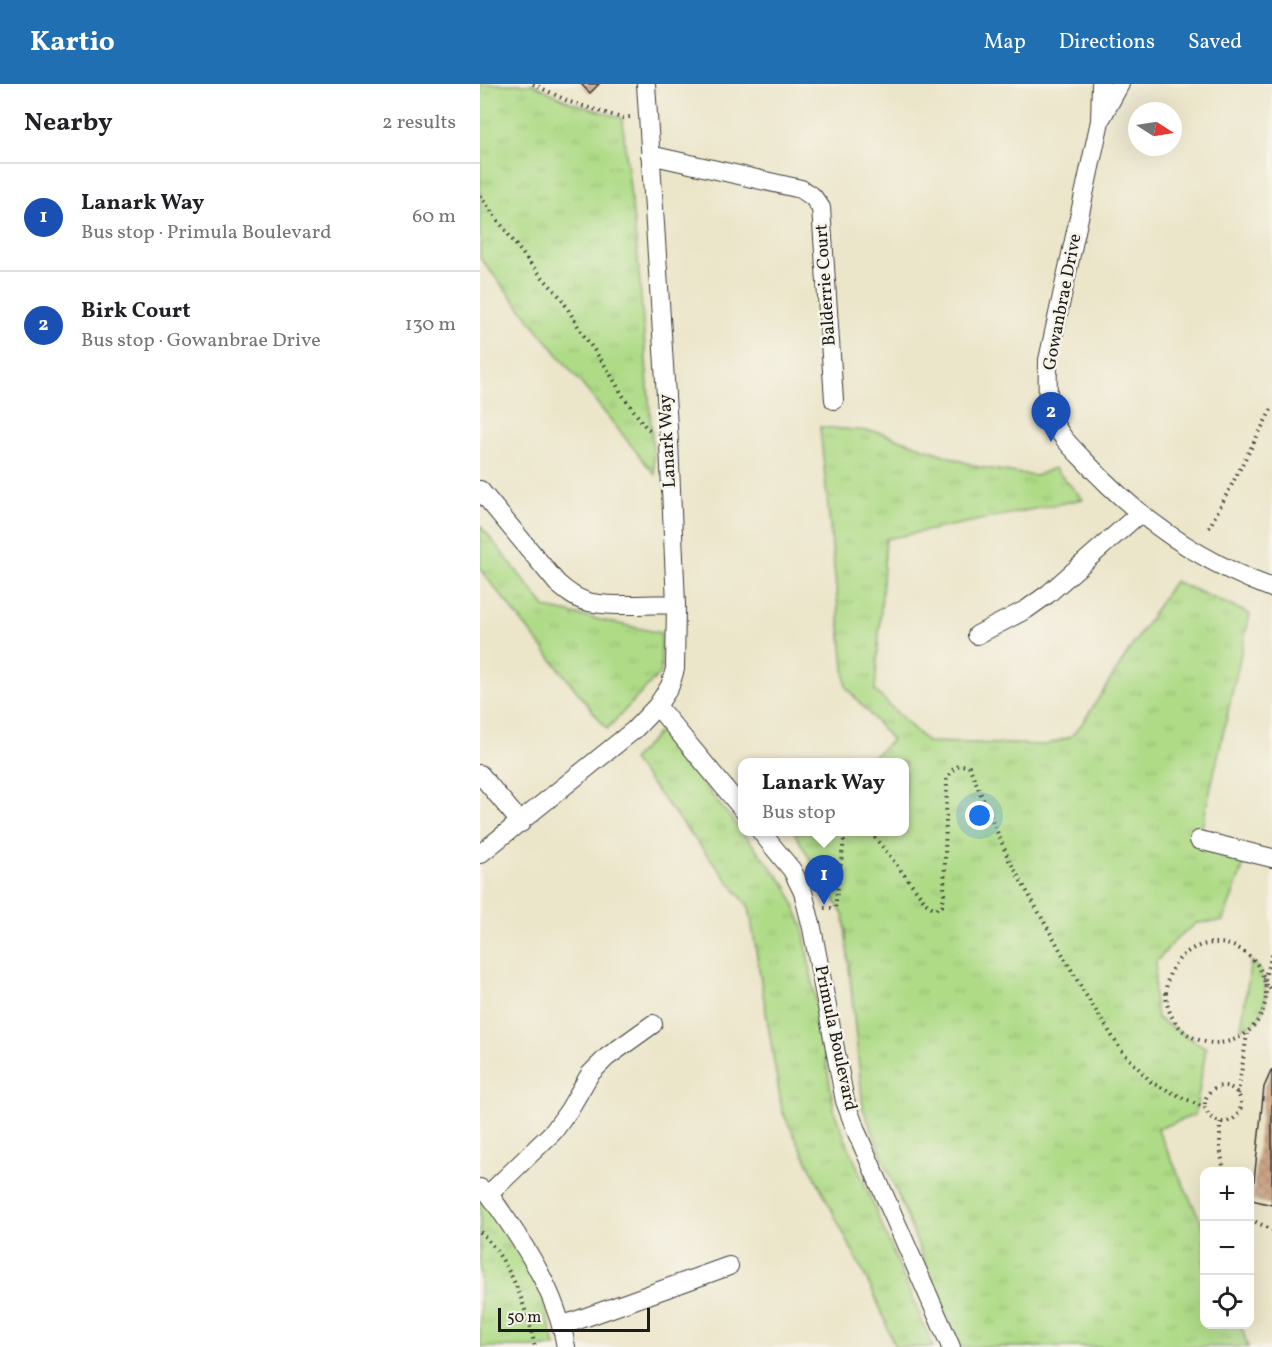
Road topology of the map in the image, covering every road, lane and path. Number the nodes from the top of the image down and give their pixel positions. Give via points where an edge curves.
1 (533, 84) edge
2 (646, 84) edge
3 (1101, 84) edge
4 (1120, 84) edge
5 (648, 115) junction
6 (1100, 121) junction
7 (650, 155) junction
8 (480, 196) edge
9 (834, 400) dead end
10 (1272, 408) edge
11 (669, 443) junction
12 (480, 490) edge
13 (1140, 513) junction
14 (1209, 528) dead end
15 (1272, 588) edge
16 (676, 604) junction
17 (976, 635) dead end
18 (657, 706) junction
19 (480, 774) edge
20 (738, 804) edge
21 (521, 823) junction
22 (764, 836) edge
23 (844, 836) edge
24 (875, 836) edge
25 (1199, 840) dead end
26 (480, 854) edge
27 (1272, 858) edge
28 (808, 909) junction
29 (1272, 954) edge
30 (1266, 987) junction
31 (1272, 989) edge
32 (653, 1024) dead end
33 (1247, 1033) junction
34 (1238, 1094) junction
35 (1206, 1108) junction
36 (1220, 1122) junction
37 (1223, 1167) edge
38 (485, 1191) edge
39 (1254, 1221) edge
40 (1272, 1230) edge
41 (480, 1232) edge
42 (729, 1266) dead end
43 (561, 1326) junction
44 (536, 1347) edge
45 (566, 1347) edge
46 (951, 1347) edge

1 - 5 path via 570,102 622,118
2 - 5 street, Lanark Way
3 - 6 street, Gowanbrae Drive
4 - 6 street, Gowanbrae Drive
5 - 7 street, Lanark Way
6 - 13 street, Gowanbrae Drive via 1048,360 1047,388 1051,414 1060,435
7 - 9 street, Balderrie Court via 801,189 813,197 820,208
7 - 11 street, Lanark Way
8 - 11 path via 562,299 645,426
10 - 14 path
11 - 16 street, Lanark Way
12 - 16 street via 569,593 584,601 600,603
13 - 15 street, Gowanbrae Drive via 1220,566
13 - 17 street via 1048,594
16 - 18 street, Lanark Way via 675,669
18 - 20 street
18 - 21 street, Lanark Way via 634,730
19 - 21 street
21 - 26 street, Lanark Way
22 - 28 street, Primula Boulevard via 792,870
23 - 28 path via 835,908
24 - 35 path via 927,904 935,909 942,906 948,780 959,765 969,766 1009,860 1121,1050 1152,1083
25 - 27 street
28 - 46 street, Primula Boulevard via 845,1101
29 - 30 path
30 - 31 path
30 - 33 path via 1265,1008
30 - 33 path via 1255,963 1244,952 1214,943 1182,956 1167,980 1168,1008 1187,1034 1219,1043
32 - 38 street via 607,1056 590,1074 554,1131
33 - 34 path
34 - 35 path via 1232,1088 1216,1087 1206,1097
34 - 36 path via 1239,1112 1227,1122
35 - 36 path
36 - 37 path
38 - 43 street via 531,1256
39 - 40 path
41 - 44 path via 514,1281
42 - 43 street
43 - 45 street

